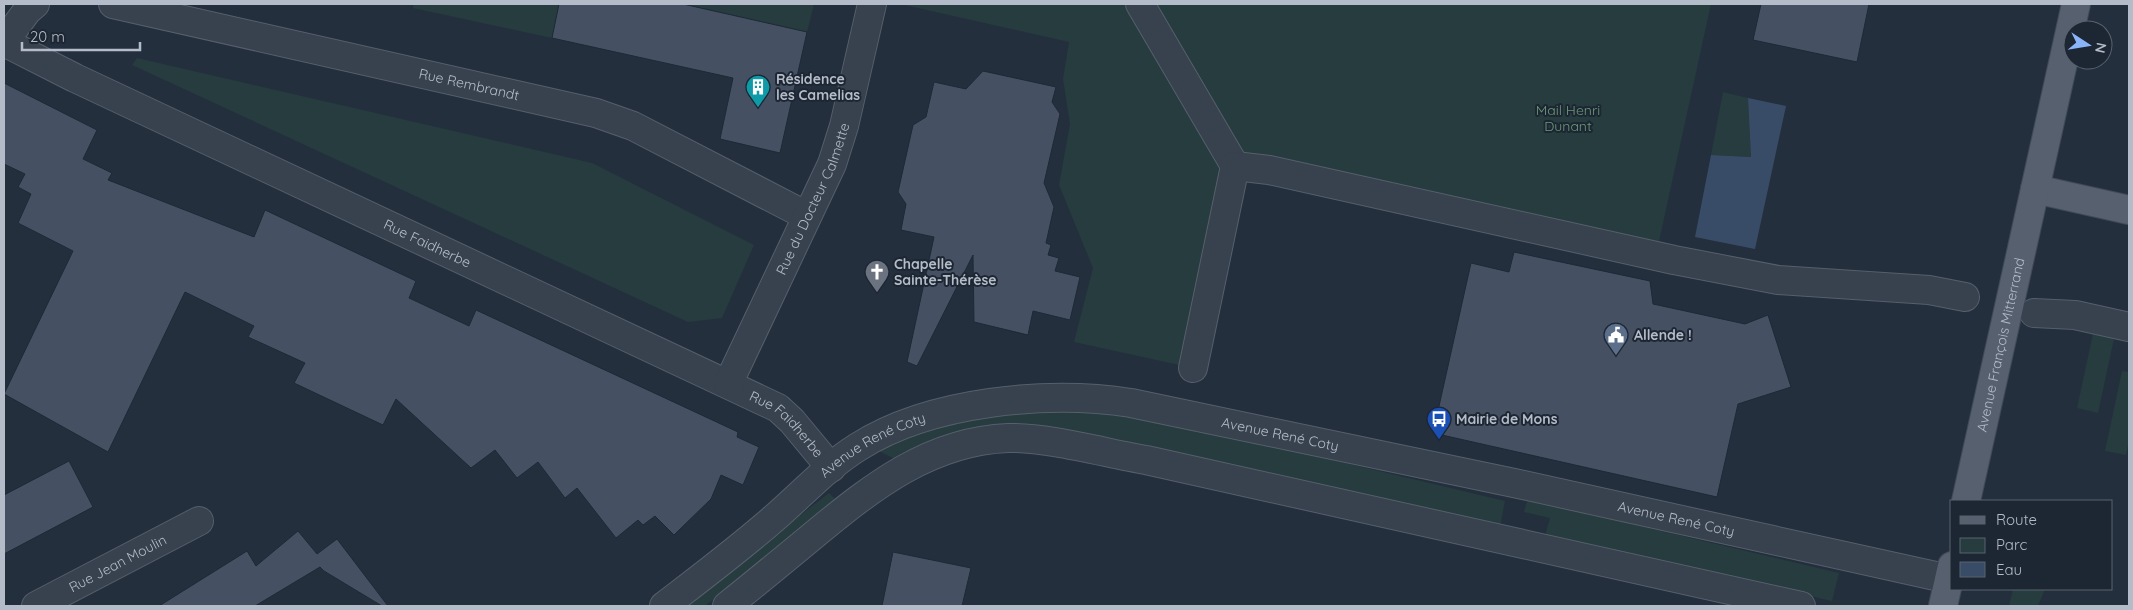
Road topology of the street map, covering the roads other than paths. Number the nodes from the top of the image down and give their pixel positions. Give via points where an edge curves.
1 (35, 4) edge
2 (113, 4) edge
3 (872, 4) edge
4 (1140, 4) edge
5 (2076, 4) edge
6 (4, 42) edge
7 (1235, 166) junction
8 (2035, 189) junction
9 (2129, 210) edge
10 (807, 216) junction
11 (1965, 297) dead end
12 (2034, 313) dead end
13 (2129, 327) edge
14 (1193, 368) dead end
15 (728, 384) junction
16 (831, 468) junction
17 (1966, 500) edge
18 (199, 521) dead end
19 (1950, 572) edge
20 (36, 606) edge
21 (664, 606) edge
22 (727, 606) edge
23 (1801, 606) edge
24 (1943, 606) edge

1 - 6 street via 26,11
2 - 10 street, Rue Rembrandt via 596,112 633,126
3 - 10 street, Rue du Docteur Calmette via 838,147 826,180
4 - 7 street
5 - 8 main road, Avenue François Mitterrand
6 - 15 street, Rue Faidherbe via 74,78
7 - 11 street via 1269,170 1778,280 1929,290
7 - 14 street
8 - 9 main road
8 - 17 main road, Avenue François Mitterrand
10 - 15 street, Rue du Docteur Calmette
12 - 13 street via 2075,315
15 - 16 street, Rue Faidherbe via 778,408
16 - 19 street, Avenue René Coty via 858,446 940,413 1028,398 1099,398
16 - 21 street, Avenue René Coty via 772,520
18 - 20 street, Rue Jean Moulin
19 - 24 main road
22 - 23 street via 860,497 907,466 944,450 1009,438 1146,460

